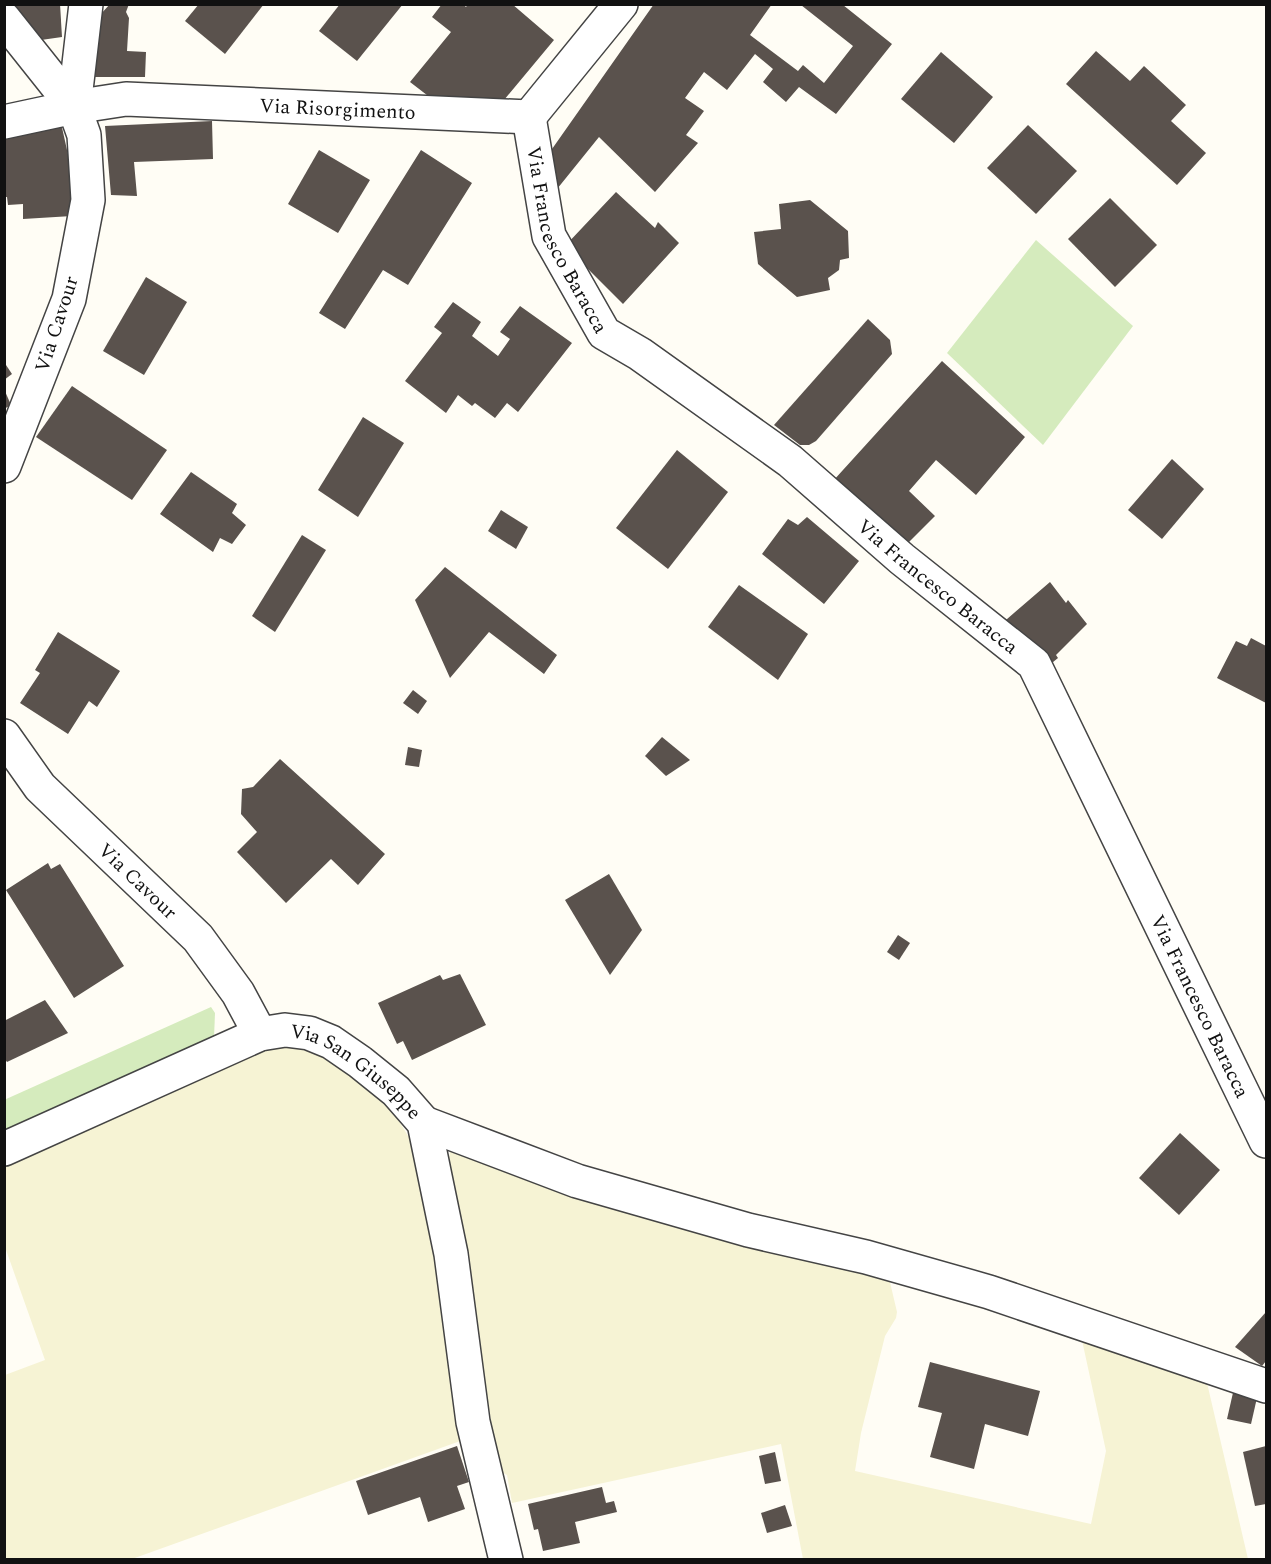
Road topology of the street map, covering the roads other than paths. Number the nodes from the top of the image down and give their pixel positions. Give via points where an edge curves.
1 (86, 4) edge
2 (621, 4) edge
3 (4, 19) edge
4 (74, 107) junction
5 (529, 117) junction
6 (4, 122) edge
7 (4, 466) edge
8 (4, 736) edge
9 (260, 1034) junction
10 (424, 1123) junction
11 (1266, 1141) edge
12 (4, 1149) edge
13 (1266, 1386) edge
14 (506, 1560) edge

1 - 4 street
2 - 5 street
3 - 4 street
4 - 5 street, Via Risorgimento via 126,99
4 - 6 street, Via Risorgimento
4 - 7 street, Via Cavour via 84,135 88,200 69,299
5 - 11 street, Via Francesco Baracca via 549,236 604,333 640,354 790,461 902,559 1034,664
8 - 9 street, Via Cavour via 40,787 198,938 238,993
9 - 10 street, Via San Giuseppe via 297,1031 331,1042 396,1091
9 - 12 street, Via San Giuseppe
10 - 13 street via 577,1181 989,1292
10 - 14 street, Via San Giuseppe via 450,1254 473,1422

